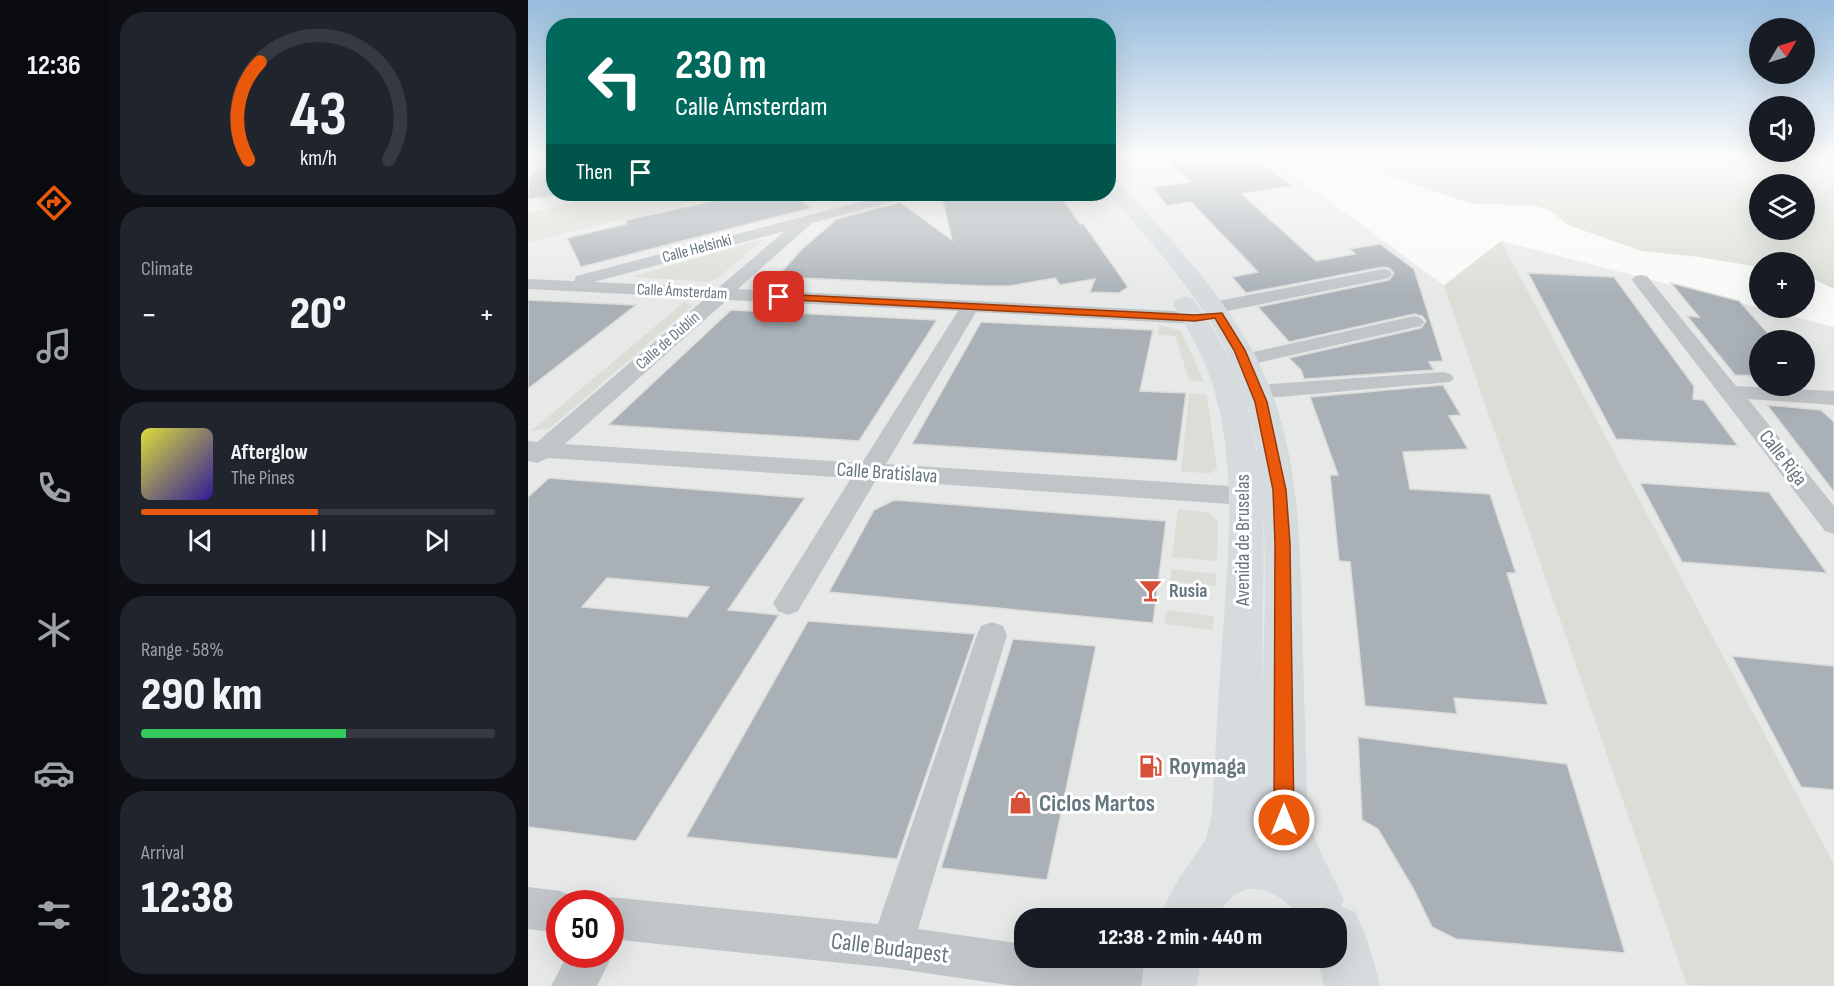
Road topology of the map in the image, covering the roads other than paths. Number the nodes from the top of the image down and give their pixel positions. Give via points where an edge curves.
1 (871, 203) edge
2 (1107, 203) edge
3 (1125, 203) edge
4 (807, 220) junction
5 (1383, 274) dead end
6 (1641, 280) dead end
7 (528, 284) edge
8 (558, 286) junction
9 (722, 294) junction
10 (970, 307) junction
11 (1209, 313) junction
12 (1414, 322) dead end
13 (1244, 360) junction
14 (1443, 378) dead end
15 (1257, 392) junction
16 (1731, 392) junction
17 (1834, 398) edge
18 (533, 454) edge
19 (867, 472) junction
20 (1245, 496) junction
21 (1280, 498) junction
22 (1834, 524) edge
23 (788, 603) dead end
24 (993, 635) dead end
25 (1196, 901) edge
26 (528, 908) edge
27 (1322, 908) edge
28 (1323, 908) edge
29 (546, 910) edge
30 (624, 921) edge
31 (891, 947) junction
32 (1347, 965) edge
33 (584, 968) edge
34 (1171, 968) edge
35 (573, 986) edge
36 (1169, 986) edge
37 (1352, 986) edge

1 - 4 street, Calle Helsinki
2 - 11 main road, Avenida de Bruselas
3 - 11 main road, Avenida de Bruselas
4 - 8 street, Calle Helsinki
4 - 9 street, Calle de Dublín
5 - 11 street, Calle Ámsterdam
6 - 16 street, Calle Riga
7 - 8 street, Calle Ámsterdam
8 - 9 street, Calle Ámsterdam
9 - 10 street, Calle Ámsterdam
9 - 18 street, Calle de Dublín
10 - 11 street, Calle Ámsterdam
10 - 19 street
11 - 13 main road, Avenida de Bruselas
11 - 20 main road, Avenida de Bruselas via 1214,353 1240,444
12 - 13 street
13 - 15 main road, Avenida de Bruselas
14 - 15 street
15 - 21 main road, Avenida de Bruselas via 1269,433
16 - 17 street
16 - 22 street, Calle Riga
18 - 19 street, Calle Bratislava
19 - 20 street, Calle Bratislava
19 - 23 street
20 - 21 main road
20 - 25 main road, Avenida de Bruselas via 1236,814 1229,849
21 - 28 main road, Avenida de Bruselas via 1284,820 1299,865
24 - 31 street
25 - 27 main road via 1224,871 1262,865 1304,884
26 - 29 street
30 - 31 street, Calle Budapest
31 - 36 street, Calle Budapest
32 - 37 main road, Avenida de Bruselas
33 - 35 street
34 - 36 main road

